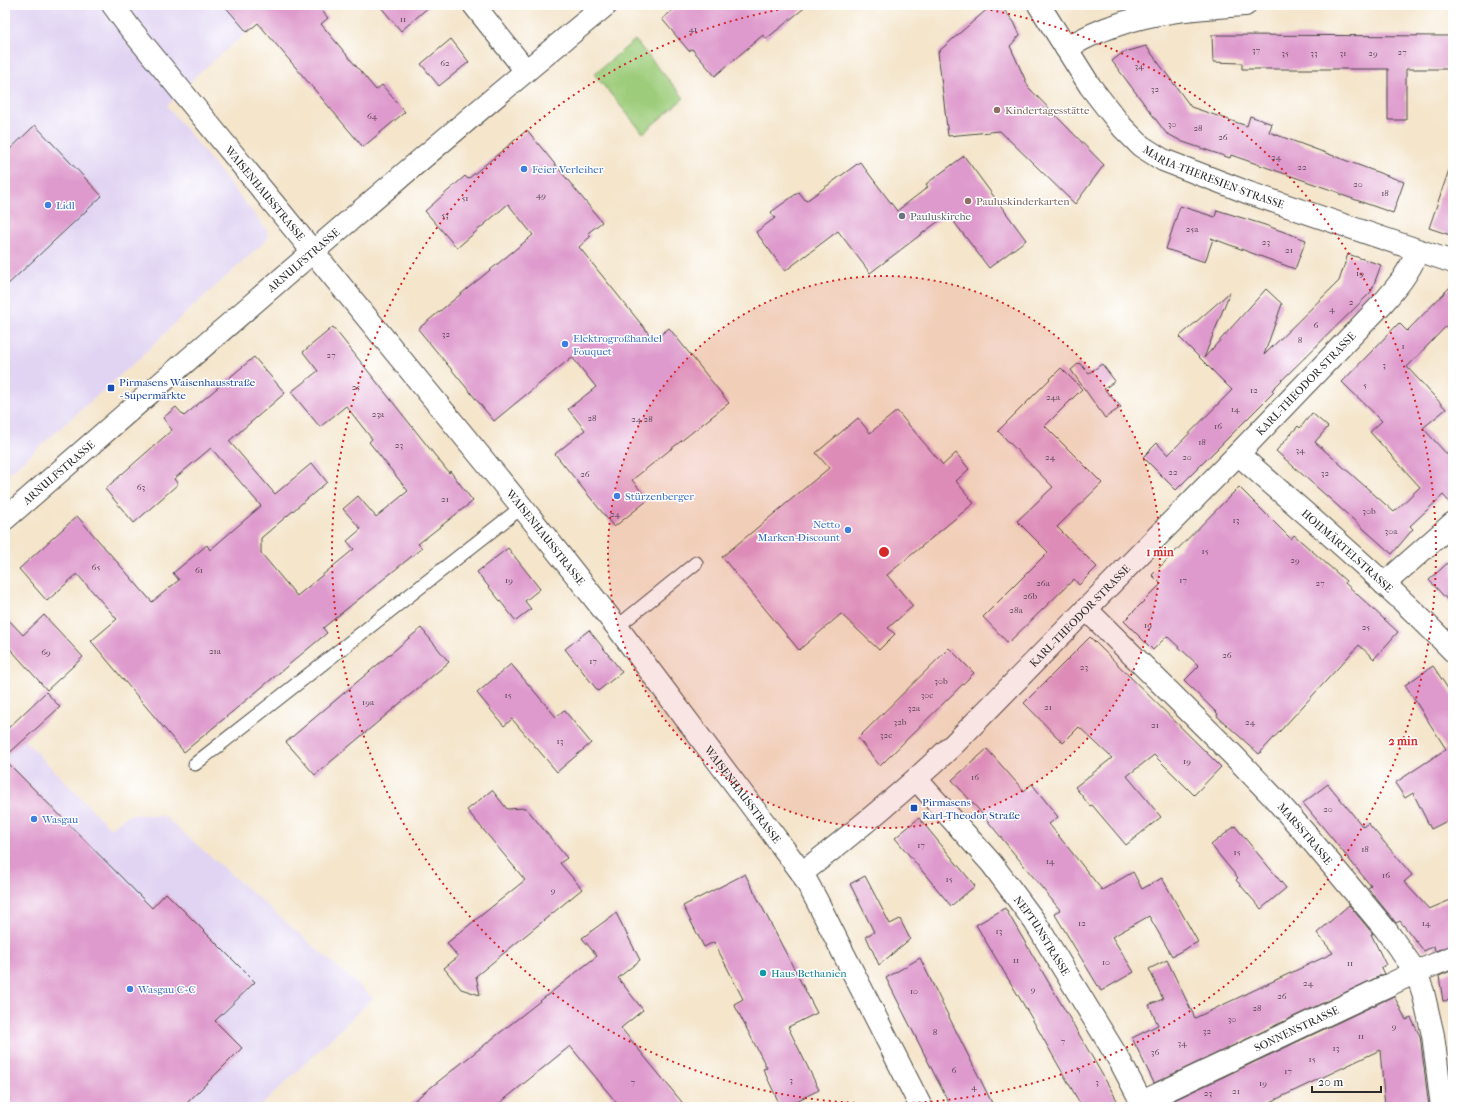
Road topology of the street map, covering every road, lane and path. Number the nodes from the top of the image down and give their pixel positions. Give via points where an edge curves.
1 (113, 5) edge
2 (474, 5) edge
3 (606, 5) edge
4 (1039, 5) edge
5 (1245, 5) edge
6 (1066, 48) junction
7 (526, 71) junction
8 (1418, 251) junction
9 (313, 252) junction
10 (1453, 262) edge
11 (1238, 454) junction
12 (522, 507) junction
13 (5, 519) edge
14 (1453, 523) edge
15 (696, 563) dead end
16 (1384, 584) junction
17 (1086, 609) junction
18 (617, 627) junction
19 (1453, 651) edge
20 (195, 764) dead end
21 (917, 780) junction
22 (802, 873) junction
23 (1453, 956) edge
24 (1416, 972) junction
25 (1143, 1105) edge
26 (922, 1107) edge
27 (1442, 1107) edge

1 - 9 street, WAISENHAUSSTRASSE
2 - 7 street
3 - 7 street, ARNULFSTRASSE
4 - 6 street, MARIA-THERESIEN-STRASSE
5 - 6 street via 1160,14 1110,27
6 - 8 street, MARIA-THERESIEN-STRASSE via 1090,86 1123,128 1141,146 1163,160 1249,193
7 - 9 street, ARNULFSTRASSE
8 - 10 street, MARIA-THERESIEN-STRASSE
8 - 11 street, KARL-THEODOR-STRASSE via 1400,285
9 - 12 street, WAISENHAUSSTRASSE
9 - 13 street, ARNULFSTRASSE
11 - 16 street, HOHMÄRTELSTRASSE
11 - 17 street, KARL-THEODOR-STRASSE
12 - 18 street, WAISENHAUSSTRASSE
12 - 20 lane
14 - 16 street
15 - 18 lane
16 - 19 street, HOHMÄRTELSTRASSE
17 - 21 street, KARL-THEODOR-STRASSE
17 - 24 street, MARSSTRASSE via 1276,800 1381,924
18 - 22 street, WAISENHAUSSTRASSE
21 - 22 street, KARL-THEODOR-STRASSE
21 - 25 street, NEPTUNSTRASSE via 992,864 1035,922 1121,1063
22 - 26 street, WAISENHAUSSTRASSE
23 - 24 street, SONNENSTRASSE
24 - 25 street, SONNENSTRASSE
24 - 27 street, MARSSTRASSE via 1433,1035

